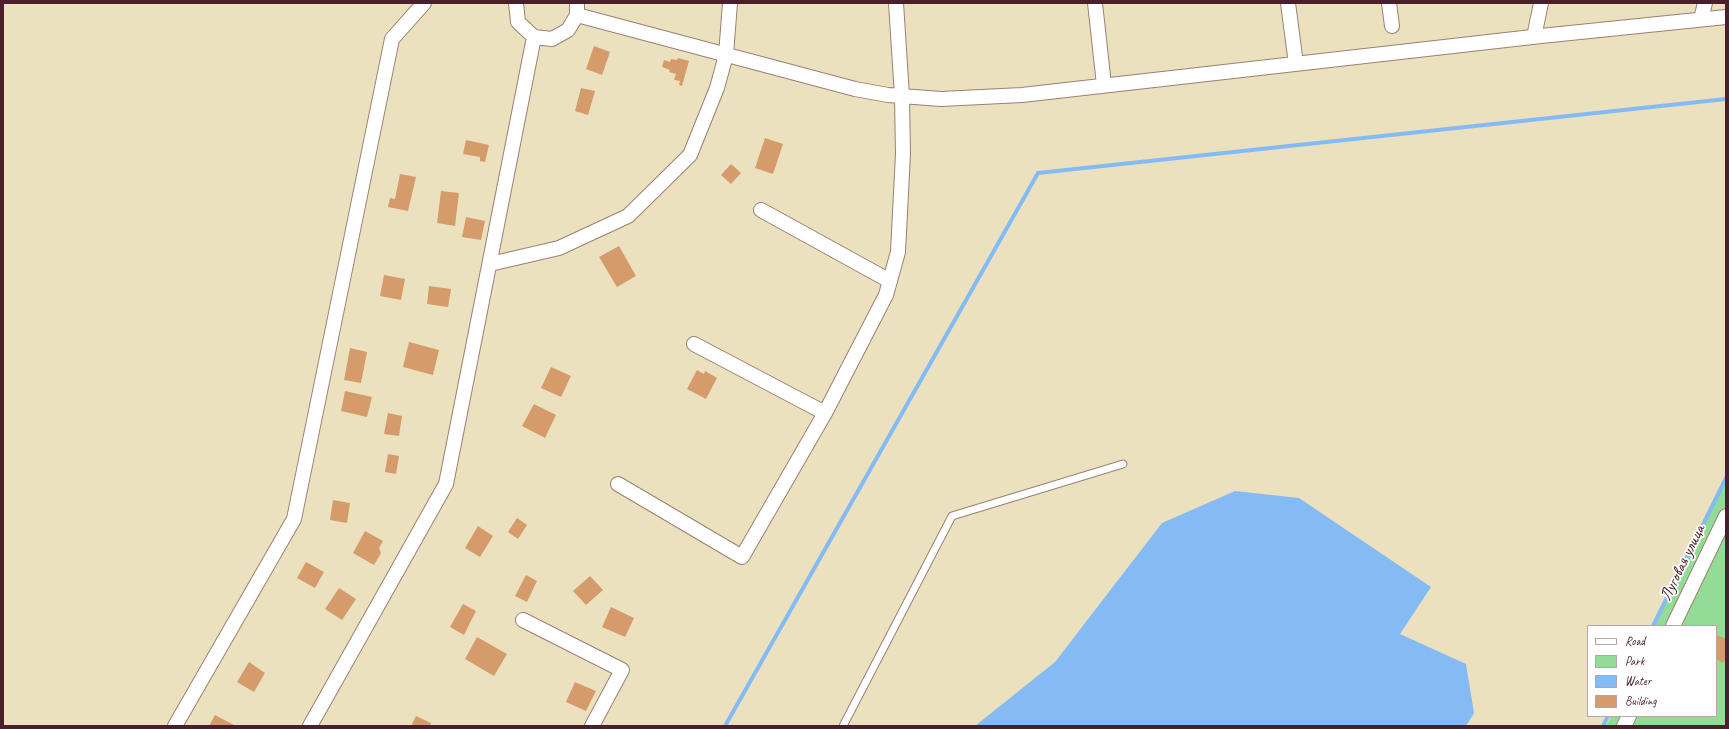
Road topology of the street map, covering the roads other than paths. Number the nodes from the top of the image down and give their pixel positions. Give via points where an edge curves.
1 (424, 3) edge
2 (516, 3) edge
3 (730, 3) edge
4 (896, 3) edge
5 (1095, 3) edge
6 (1288, 3) edge
7 (1389, 3) edge
8 (1541, 3) edge
9 (1705, 3) edge
10 (577, 9) edge
11 (1726, 17) edge
12 (1701, 19) junction
13 (1392, 26) dead end
14 (534, 37) junction
15 (1534, 37) junction
16 (726, 55) junction
17 (1296, 64) junction
18 (1104, 85) junction
19 (902, 96) junction
20 (761, 210) dead end
21 (490, 264) junction
22 (890, 281) junction
23 (694, 344) dead end
24 (825, 412) junction
25 (1123, 464) dead end
26 (618, 484) dead end
27 (1726, 516) edge
28 (523, 620) dead end
29 (1673, 625) edge
30 (1628, 717) edge
31 (175, 726) edge
32 (310, 726) edge
33 (592, 726) edge
34 (843, 726) edge
35 (1624, 726) edge

1 - 31 street via 392,39 294,519
2 - 14 street via 518,22
3 - 16 street
4 - 19 street
5 - 18 street
6 - 17 street
7 - 13 street
8 - 15 street
9 - 12 street
10 - 14 street via 568,30 552,39
10 - 16 street
11 - 12 street
12 - 15 street
14 - 21 street
15 - 17 street
16 - 19 street via 855,89
16 - 21 street via 717,88 690,155 628,216 560,248
17 - 18 street
18 - 19 street via 1022,95 941,99
19 - 22 street via 903,154 898,252
20 - 22 street
21 - 32 street via 446,484
22 - 24 street via 886,295
23 - 24 street
24 - 26 street via 742,557
25 - 34 lane via 952,516
27 - 29 street, Луговая улица
28 - 33 street via 622,670
30 - 35 street

